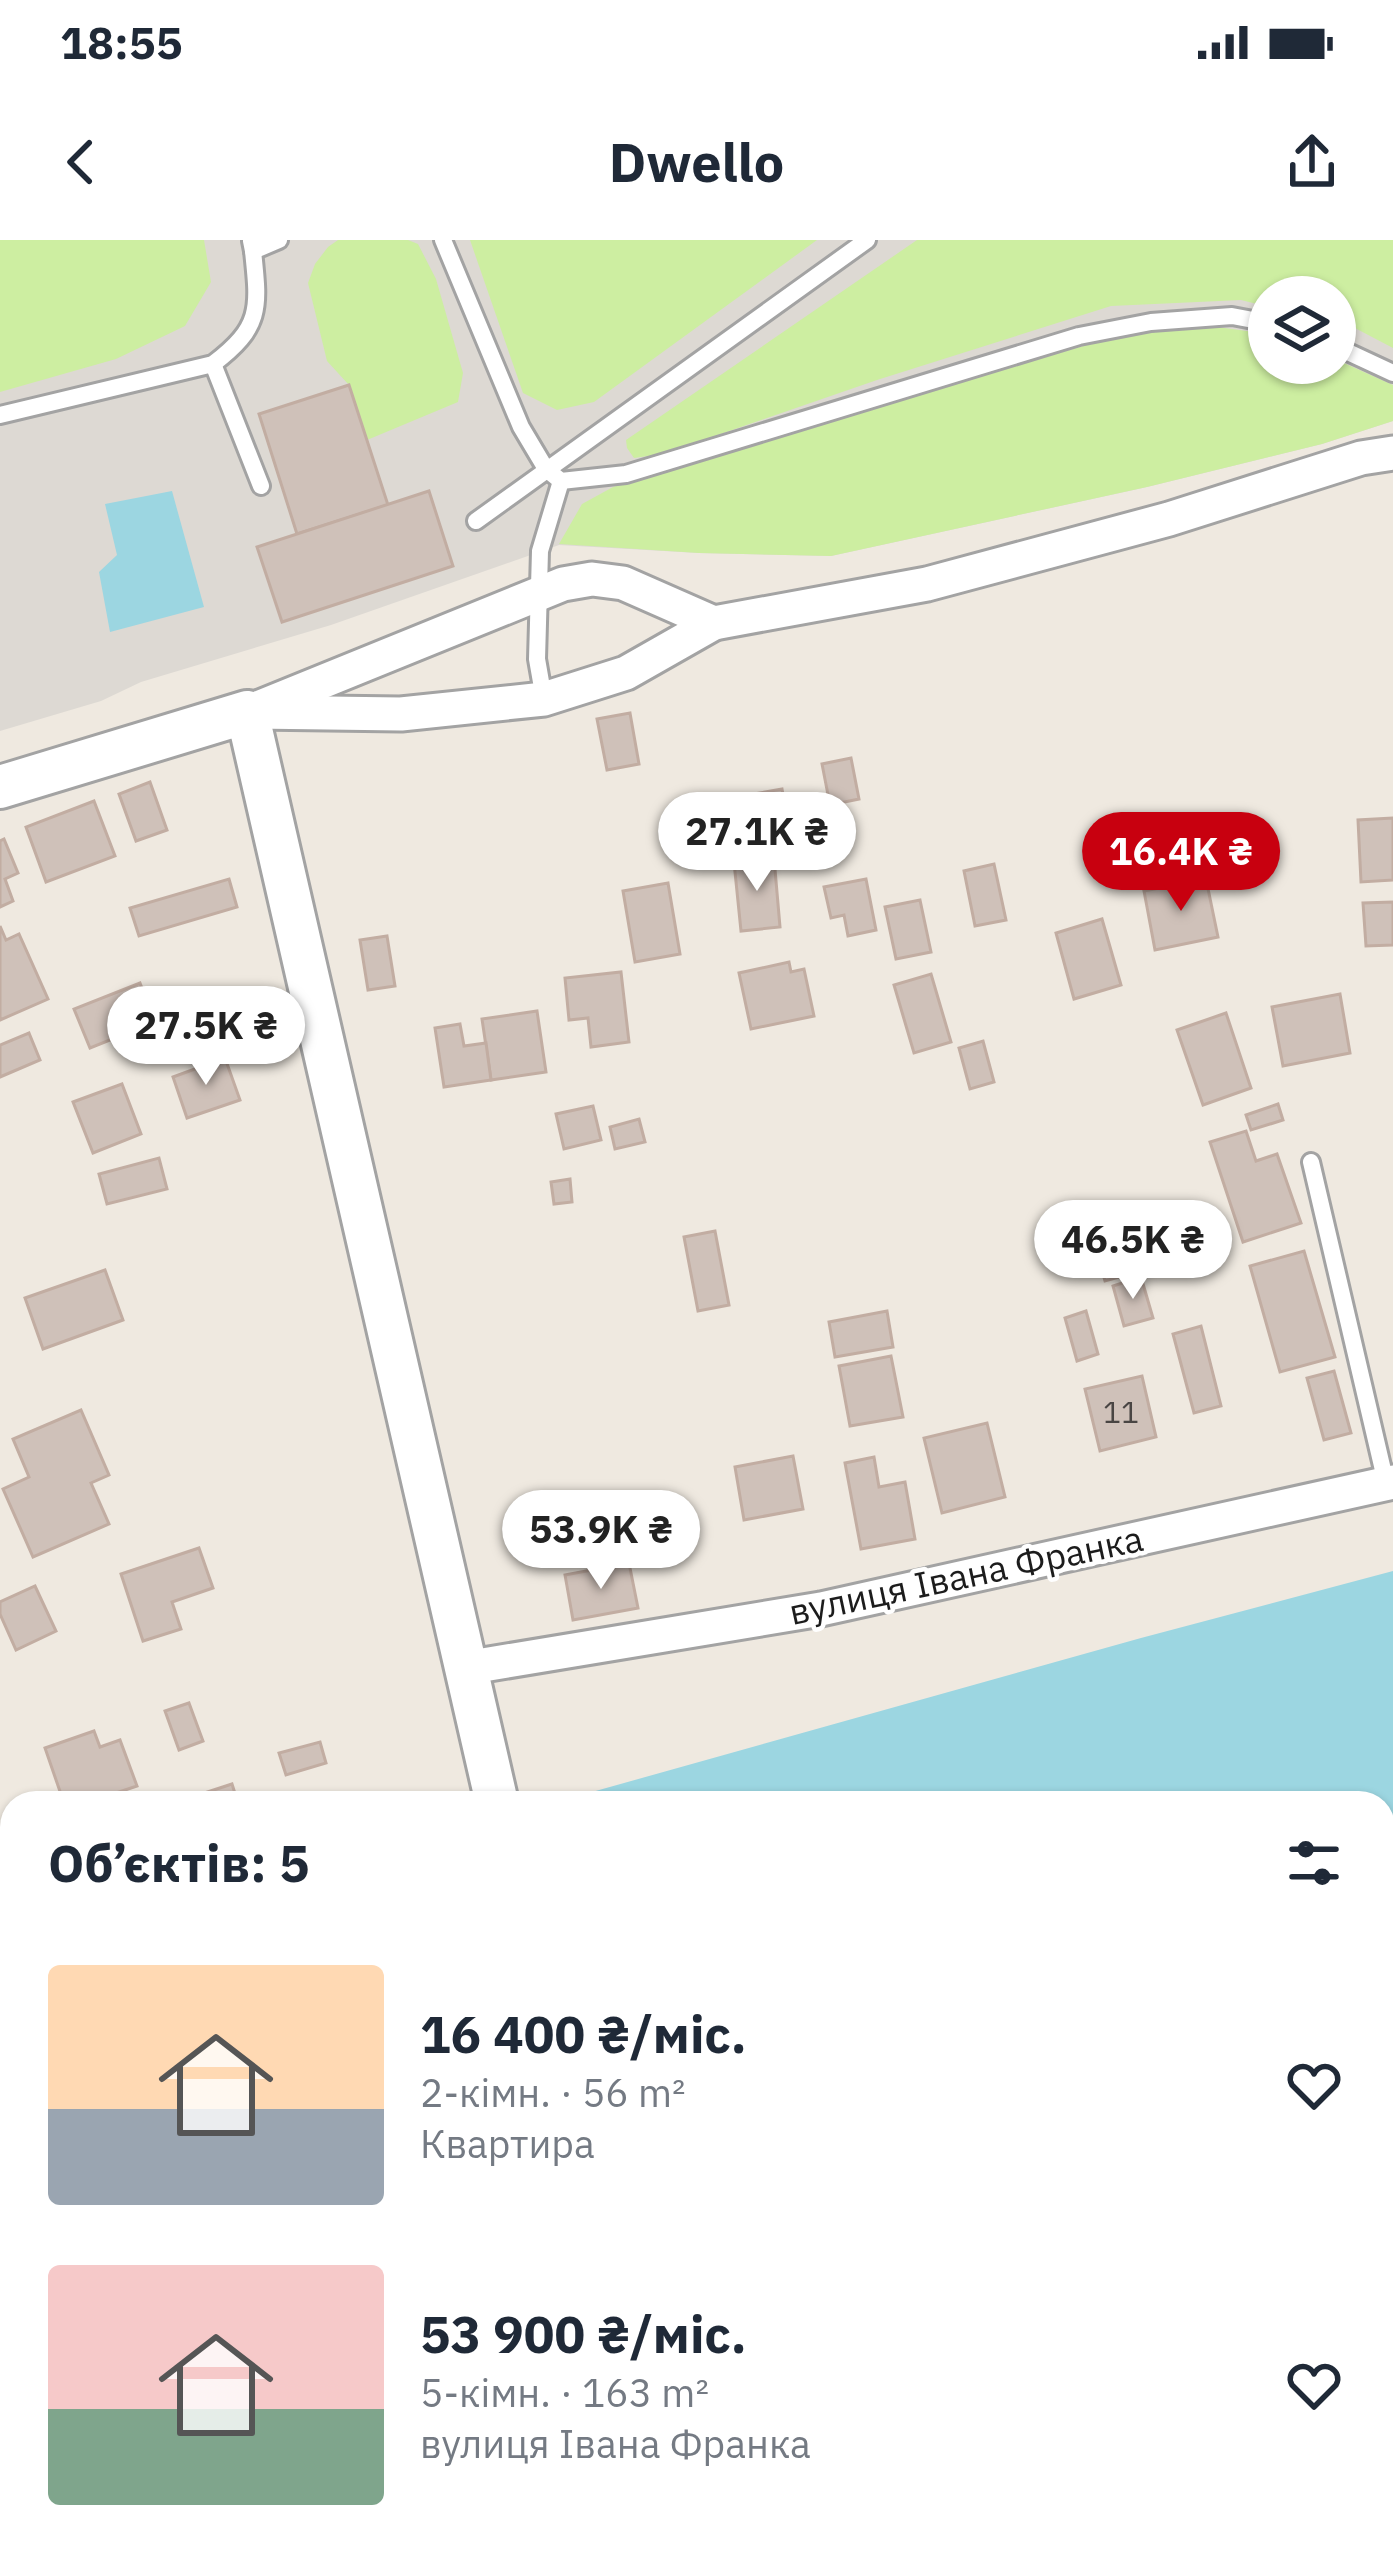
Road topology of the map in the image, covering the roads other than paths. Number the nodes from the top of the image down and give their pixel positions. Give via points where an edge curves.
1 (278, 240) edge
2 (442, 240) edge
3 (867, 240) edge
4 (252, 245) edge
5 (1248, 319) edge
6 (1356, 356) edge
7 (213, 364) junction
8 (1393, 373) edge
9 (0, 416) edge
10 (1393, 453) edge
11 (554, 475) junction
12 (261, 486) dead end
13 (476, 521) dead end
14 (539, 592) junction
15 (714, 623) junction
16 (544, 699) junction
17 (247, 712) junction
18 (0, 787) edge
19 (1312, 1162) dead end
20 (1389, 1482) edge
21 (465, 1668) junction
22 (494, 1791) edge

1 - 4 lane
2 - 11 lane via 521,427
3 - 11 lane
4 - 7 lane via 251,325
5 - 11 lane via 1151,322 1079,336 626,474
6 - 8 lane
7 - 9 lane
7 - 12 lane
10 - 15 street via 927,584
11 - 13 lane
11 - 14 lane
14 - 15 street via 592,579 623,583
14 - 16 lane
14 - 17 street
15 - 16 street via 626,673
16 - 17 street via 400,714
17 - 18 street
17 - 21 street
19 - 20 lane
20 - 21 street, вулиця Івана Франка via 821,1610
21 - 22 street

